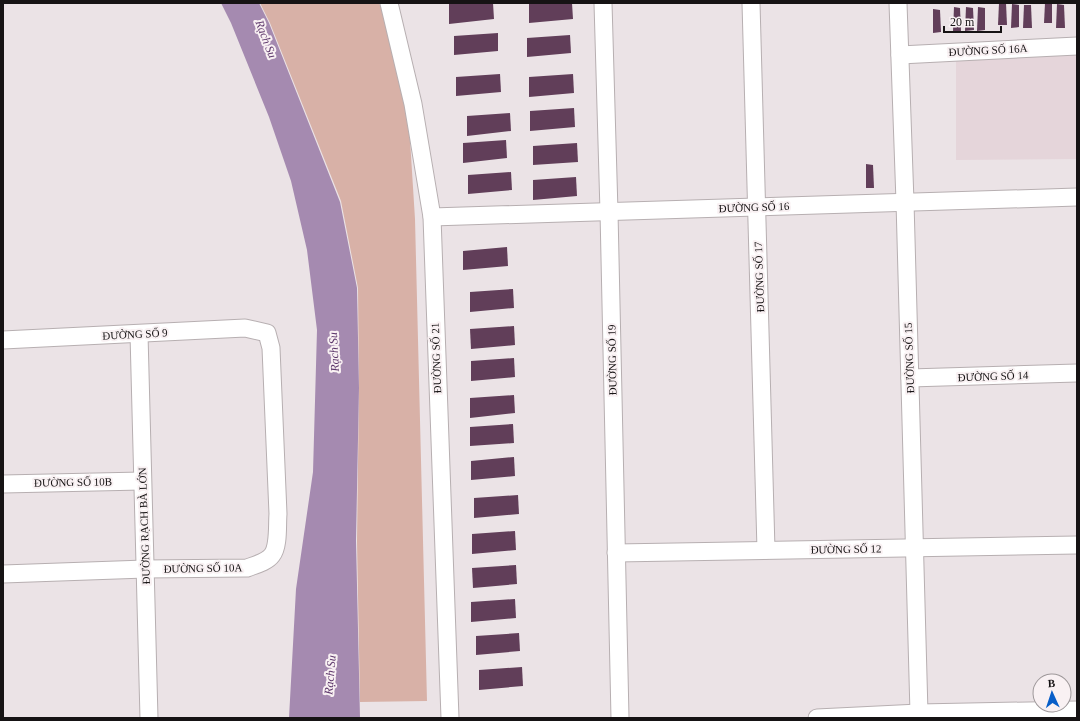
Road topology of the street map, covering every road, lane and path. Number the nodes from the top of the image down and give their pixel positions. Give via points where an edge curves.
1 (389, 3) edge
2 (603, 3) edge
3 (751, 3) edge
4 (898, 3) edge
5 (1077, 46) edge
6 (900, 55) junction
7 (1077, 197) edge
8 (905, 202) junction
9 (757, 207) junction
10 (609, 212) junction
11 (432, 217) junction
12 (266, 333) joint
13 (139, 334) junction
14 (3, 340) edge
15 (1077, 373) edge
16 (910, 378) junction
17 (142, 481) junction
18 (3, 484) edge
19 (1077, 544) edge
20 (914, 548) junction
21 (766, 550) junction
22 (616, 553) junction
23 (145, 569) junction
24 (3, 574) edge
25 (1077, 710) edge
26 (919, 713) junction
27 (149, 718) edge
28 (450, 718) edge
29 (620, 718) edge
30 (817, 718) edge

1 - 11 street, ĐƯỜNG SỐ 21 via 414,104
2 - 10 street, ĐƯỜNG SỐ 19
3 - 9 street, ĐƯỜNG SỐ 17
4 - 6 street, ĐƯỜNG SỐ 15
5 - 6 street, ĐƯỜNG SỐ 16A
6 - 8 street, ĐƯỜNG SỐ 15
7 - 8 street, ĐƯỜNG SỐ 16
8 - 9 street, ĐƯỜNG SỐ 16
8 - 16 street, ĐƯỜNG SỐ 15
9 - 10 street, ĐƯỜNG SỐ 16
9 - 21 street, ĐƯỜNG SỐ 17
10 - 11 street, ĐƯỜNG SỐ 16
10 - 22 street, ĐƯỜNG SỐ 19
11 - 28 street, ĐƯỜNG SỐ 21
12 - 13 street, ĐƯỜNG SỐ 9 via 245,328
12 - 23 street, ĐƯỜNG SỐ 10A via 271,348 278,514 277,538 272,555 262,563 247,568
13 - 14 street, ĐƯỜNG SỐ 9
13 - 17 street, ĐƯỜNG RẠCH BÀ LỚN
15 - 16 street, ĐƯỜNG SỐ 14
16 - 20 street, ĐƯỜNG SỐ 15
17 - 18 street, ĐƯỜNG SỐ 10B
17 - 23 street, ĐƯỜNG RẠCH BÀ LỚN
19 - 20 street, ĐƯỜNG SỐ 12
20 - 21 street, ĐƯỜNG SỐ 12
20 - 26 street, ĐƯỜNG SỐ 15
21 - 22 street, ĐƯỜNG SỐ 12
22 - 29 street, ĐƯỜNG SỐ 19
23 - 24 street, ĐƯỜNG SỐ 10A
23 - 27 street, ĐƯỜNG RẠCH BÀ LỚN
25 - 26 street
26 - 30 street

